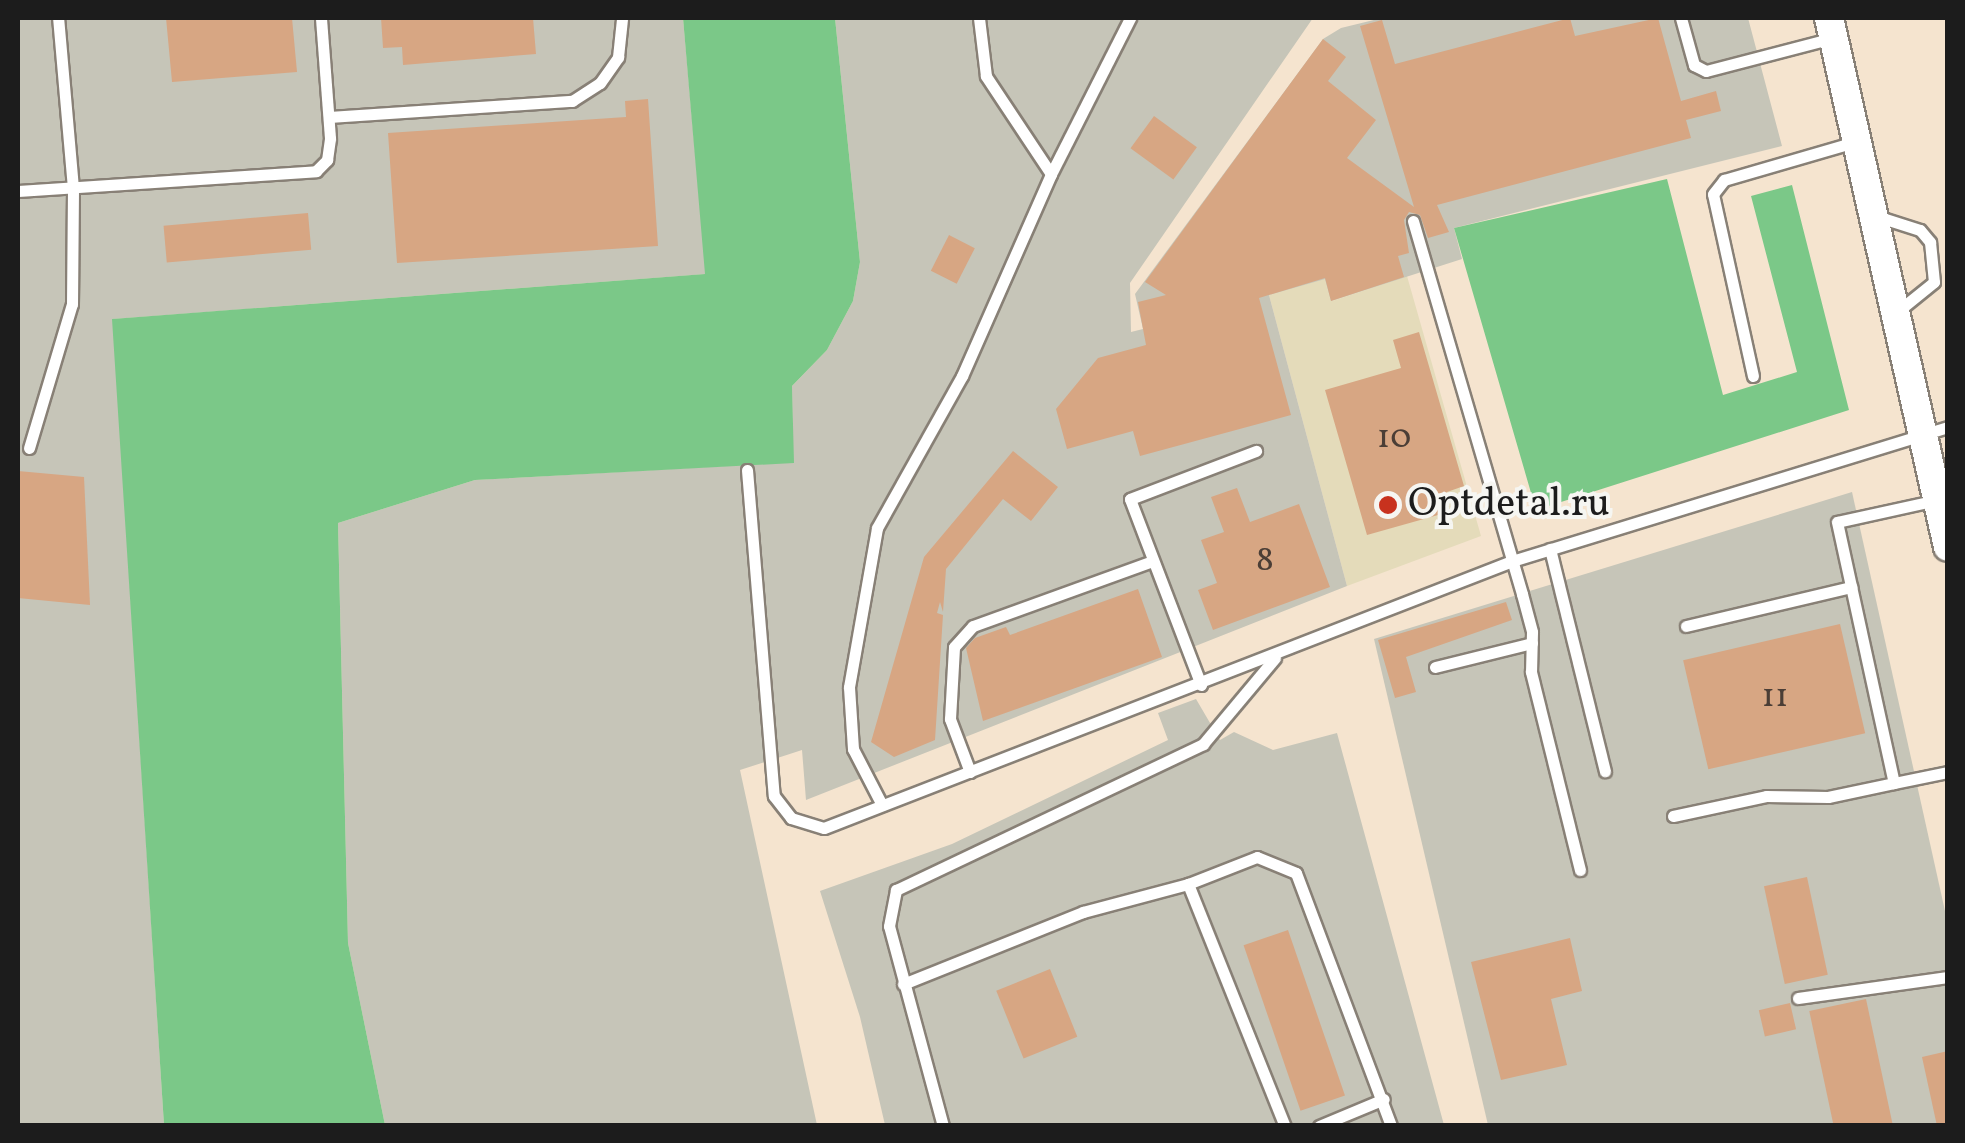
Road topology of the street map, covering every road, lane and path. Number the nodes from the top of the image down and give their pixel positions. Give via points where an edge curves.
1 (58, 18) edge
2 (322, 18) edge
3 (622, 18) edge
4 (979, 18) edge
5 (1130, 18) edge
6 (1681, 18) edge
7 (1831, 28) edge
8 (328, 117) junction
9 (1855, 142) junction
10 (1051, 174) junction
11 (73, 188) junction
12 (18, 191) edge
13 (1871, 211) junction
14 (1413, 221) dead end
15 (1894, 312) junction
16 (1753, 376) dead end
17 (1934, 430) edge
18 (30, 448) dead end
19 (1256, 451) dead end
20 (748, 470) dead end
21 (1937, 500) junction
22 (1948, 547) edge
23 (1550, 549) junction
24 (1153, 560) junction
25 (1512, 561) junction
26 (1851, 587) junction
27 (1686, 626) dead end
28 (1532, 643) junction
29 (1276, 657) junction
30 (1436, 667) dead end
31 (1201, 686) junction
32 (1605, 771) dead end
33 (970, 772) junction
34 (1948, 772) edge
35 (1894, 783) junction
36 (882, 805) junction
37 (1673, 816) dead end
38 (1580, 870) dead end
39 (1188, 884) junction
40 (1948, 976) edge
41 (904, 984) junction
42 (1798, 998) dead end
43 (1384, 1100) junction
44 (943, 1126) edge
45 (1285, 1126) edge
46 (1319, 1126) edge
47 (1391, 1126) edge

1 - 11 lane
2 - 8 lane
3 - 8 lane via 618,57 600,83 572,101
4 - 10 lane via 986,76
5 - 10 lane
6 - 7 lane via 1694,65 1706,72
7 - 9 street
8 - 11 lane via 327,160 316,170
9 - 13 street
9 - 16 lane via 1724,180 1712,194
10 - 36 lane via 962,376 877,528 850,687 853,749
11 - 12 lane
11 - 18 lane via 72,304
13 - 15 street
13 - 15 lane via 1920,230 1930,242 1934,282
14 - 25 lane
15 - 17 street
17 - 21 street
17 - 23 lane
19 - 24 lane via 1130,499
20 - 36 lane via 774,796 791,818 824,828
21 - 22 street
21 - 26 lane via 1837,522
23 - 25 lane
23 - 32 lane
24 - 31 lane
24 - 33 lane via 973,626 954,647 950,720
25 - 28 lane
25 - 29 lane via 1376,610
26 - 27 lane
26 - 35 lane
28 - 30 lane
28 - 38 lane via 1531,672
29 - 31 lane
29 - 41 lane via 1203,744 896,890 889,926
31 - 33 lane
33 - 36 lane
34 - 35 lane
35 - 37 lane via 1828,798 1766,796
39 - 41 lane via 1083,912
39 - 43 lane via 1257,857 1296,873
39 - 45 lane
40 - 42 lane
41 - 44 lane
43 - 46 lane
43 - 47 lane

